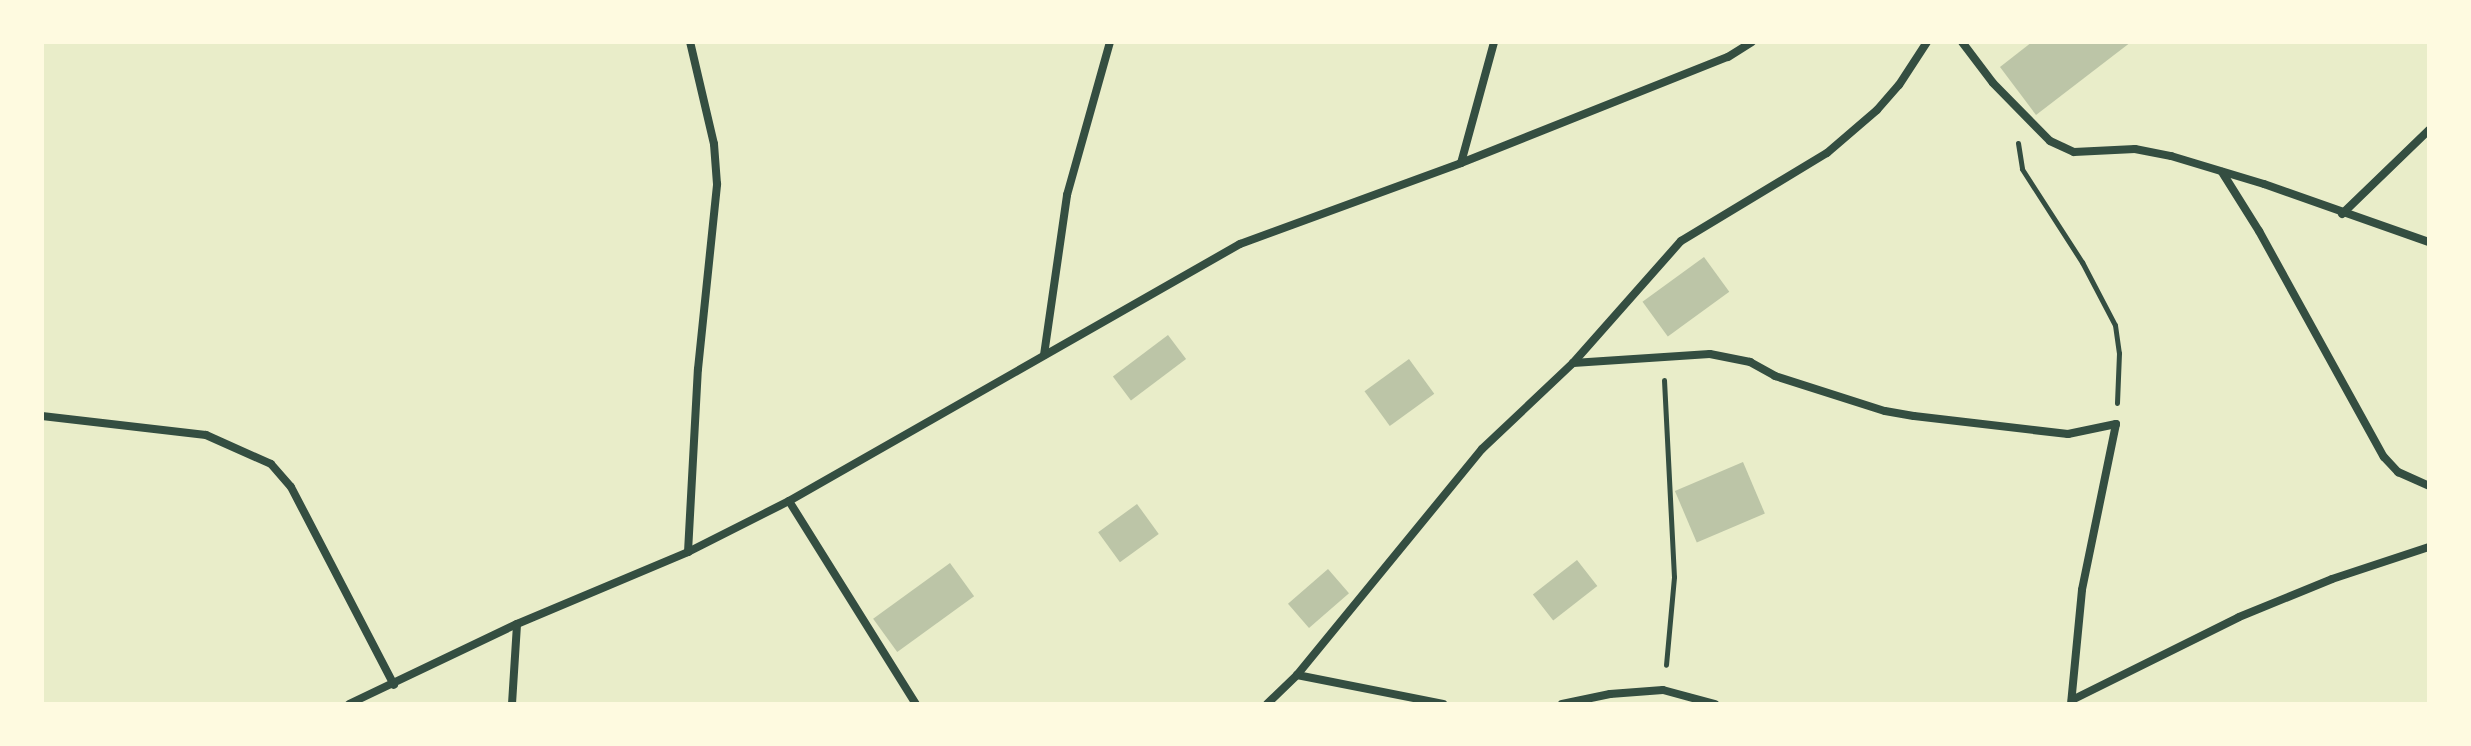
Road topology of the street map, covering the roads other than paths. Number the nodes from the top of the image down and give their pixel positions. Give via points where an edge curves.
1 (690, 42) edge
2 (1110, 42) edge
3 (1494, 42) edge
4 (1752, 42) edge
5 (1927, 42) edge
6 (1962, 42) edge
7 (2429, 130) edge
8 (1461, 163) junction
9 (2221, 171) junction
10 (2342, 214) junction
11 (2429, 242) edge
12 (1044, 355) junction
13 (1573, 363) junction
14 (42, 416) edge
15 (2429, 486) edge
16 (789, 501) junction
17 (2429, 547) edge
18 (688, 552) junction
19 (517, 624) junction
20 (1297, 675) junction
21 (394, 685) junction
22 (2072, 702) edge
23 (349, 704) edge
24 (512, 704) edge
25 (916, 704) edge
26 (1267, 704) edge
27 (1443, 704) edge
28 (1562, 704) edge
29 (1715, 704) edge

1 - 18 street via 714,144 717,184 698,369
2 - 12 street via 1067,195
3 - 8 street
4 - 8 street via 1728,57
5 - 13 street via 1877,110 1827,153 1681,241
6 - 9 street via 2050,141 2074,152 2135,149
7 - 10 street
8 - 12 street via 1240,244
9 - 10 street
9 - 15 street via 2384,457 2398,472
10 - 11 street
12 - 16 street
13 - 20 street via 1482,449
13 - 22 street via 1710,354 1750,362 1885,411 2068,434 2116,424 2082,590
14 - 21 street via 206,435 271,464 291,487
16 - 18 street
16 - 25 street
17 - 22 street via 2239,617
18 - 19 street
19 - 21 street
19 - 24 street
20 - 26 street
20 - 27 street
21 - 23 street
28 - 29 street via 1663,690

